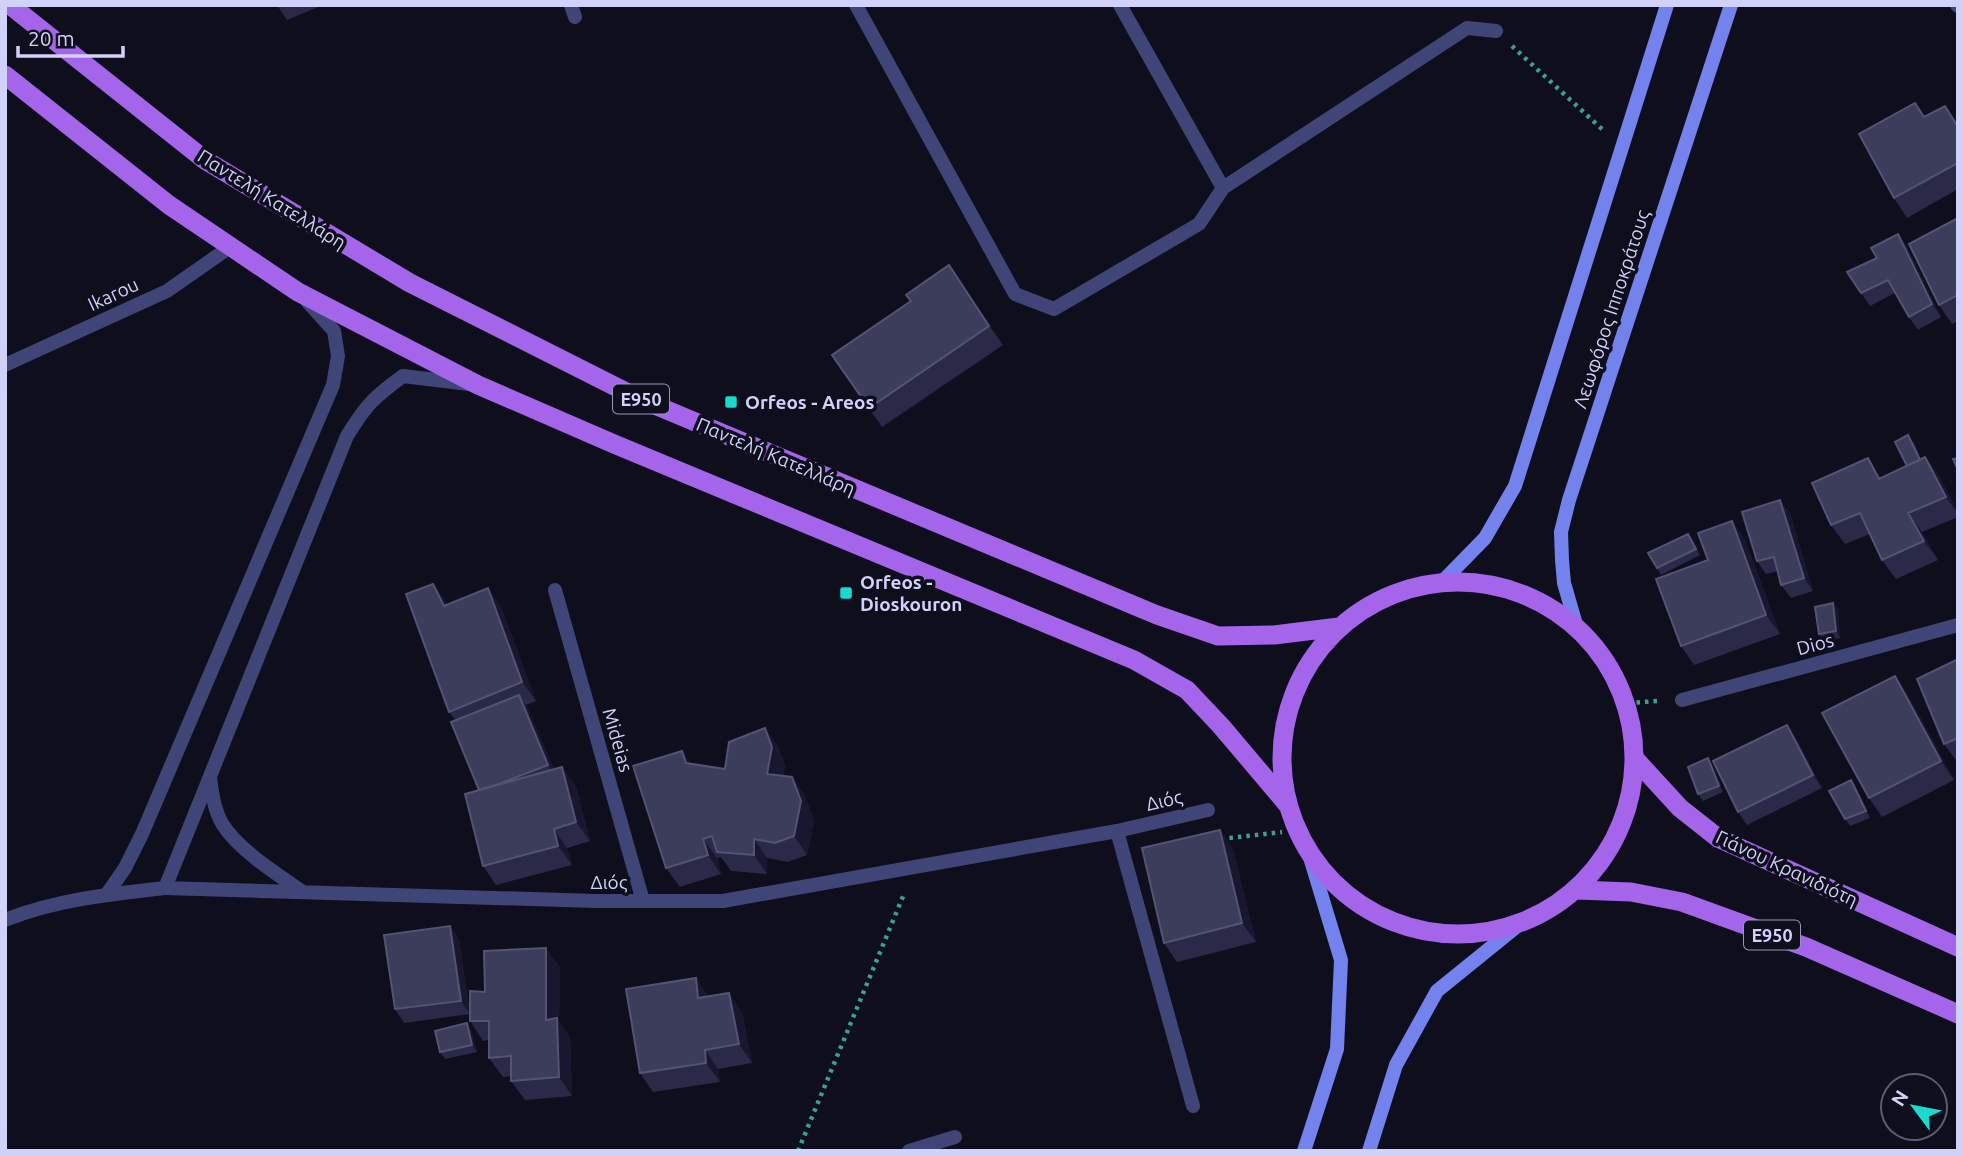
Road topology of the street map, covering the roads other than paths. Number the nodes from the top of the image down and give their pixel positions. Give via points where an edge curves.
1 (10, 5) edge
2 (856, 5) edge
3 (1120, 5) edge
4 (1667, 5) edge
5 (1731, 5) edge
6 (1496, 31) road end
7 (5, 75) edge
8 (1223, 188) junction
9 (230, 247) junction
10 (298, 292) junction
11 (5, 365) edge
12 (478, 385) junction
13 (1443, 581) junction
14 (555, 590) dead end
15 (1958, 625) edge
16 (1339, 627) junction
17 (1577, 628) junction
18 (1682, 700) dead end
19 (1636, 760) junction
20 (210, 776) junction
21 (1287, 804) junction
22 (1208, 810) road end
23 (1117, 831) junction
24 (1309, 854) junction
25 (165, 888) junction
26 (1577, 890) junction
27 (303, 892) junction
28 (107, 894) junction
29 (643, 901) junction
30 (5, 920) edge
31 (1521, 923) junction
32 (1958, 947) edge
33 (1958, 1014) edge
34 (1193, 1105) dead end
35 (955, 1137) dead end
36 (909, 1151) edge
37 (1304, 1151) edge
38 (1369, 1151) edge

1 - 16 main road, Παντελή Κατελλάρη / E950 via 205,160 410,283 638,398 1157,615 1218,636
2 - 8 street via 1015,294 1055,309 1199,224
3 - 8 street
4 - 13 main road, Λεωφόρος Ιπποκράτους via 1515,486 1485,538
5 - 17 main road, Λεωφόρος Ιπποκράτους via 1561,533 1564,583
6 - 8 street via 1467,28
7 - 9 main road, E950 via 169,205
9 - 10 main road, E950
9 - 11 street, Ikarou via 167,291
10 - 12 main road, E950
10 - 28 street via 334,331 338,356 332,386 142,834
12 - 20 street via 403,376 372,398 362,412 347,436
12 - 21 main road, E950 via 1134,660 1186,690
13 - 16 main road via 1387,595
13 - 17 main road via 1503,586 1558,610
14 - 29 street, Mideias
15 - 18 street, Dios
16 - 21 main road via 1308,664 1288,708 1281,756
17 - 19 main road via 1602,653 1628,704
19 - 26 main road via 1628,808 1608,853
19 - 32 main road, Γιάνου Κρανιδιότη via 1680,808 1717,838
20 - 25 street
20 - 27 street via 223,825 259,861
21 - 24 main road
22 - 23 street, Διός
23 - 29 street, Διός via 723,901
23 - 34 street
24 - 31 main road via 1350,899 1403,927 1462,935
24 - 37 main road via 1341,960 1337,1049
25 - 27 street, Διός
25 - 28 street, Διός
26 - 31 main road
26 - 33 main road, E950 via 1631,892 1682,902 1806,947
27 - 29 street, Διός
28 - 30 street, Διός
31 - 38 main road via 1437,991 1396,1065
35 - 36 street

